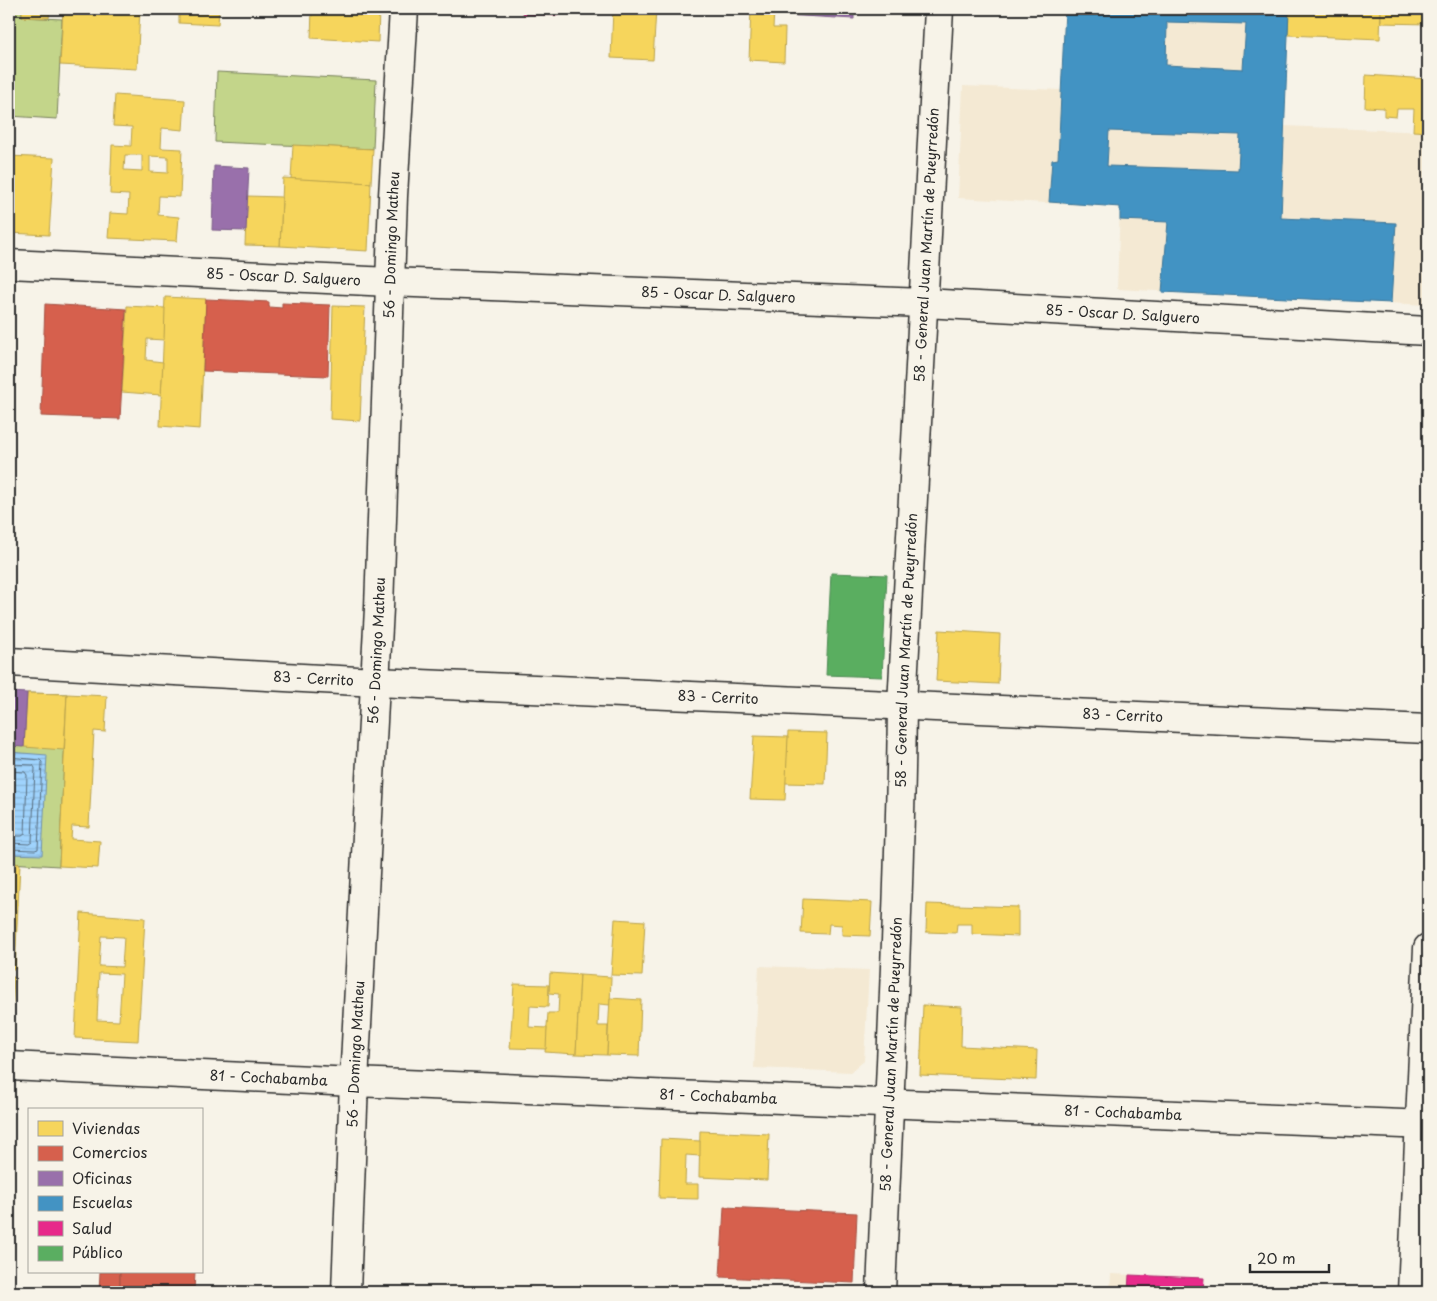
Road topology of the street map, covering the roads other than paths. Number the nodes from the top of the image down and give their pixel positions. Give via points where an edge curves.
1 (404, 9) edge
2 (940, 9) edge
3 (9, 264) edge
4 (390, 282) junction
5 (924, 303) junction
6 (1428, 332) edge
7 (9, 662) edge
8 (376, 682) junction
9 (902, 705) junction
10 (1428, 729) edge
11 (1428, 948) edge
12 (9, 1066) edge
13 (354, 1082) junction
14 (890, 1104) junction
15 (1424, 1125) edge
16 (346, 1292) edge
17 (881, 1292) edge
18 (1412, 1292) edge

1 - 4 street, 56 - Domingo Matheu
2 - 5 street, 58 - General Juan Martín de Pueyrredón
3 - 4 street, 85 - Oscar D. Salguero
4 - 5 street, 85 - Oscar D. Salguero
4 - 8 street, 56 - Domingo Matheu
5 - 6 street, 85 - Oscar D. Salguero
5 - 9 street, 58 - General Juan Martín de Pueyrredón
7 - 8 street, 83 - Cerrito
8 - 9 street, 83 - Cerrito
8 - 13 street, 56 - Domingo Matheu
9 - 10 street, 83 - Cerrito
9 - 14 street, 58 - General Juan Martín de Pueyrredón
11 - 15 street
12 - 13 street, 81 - Cochabamba
13 - 14 street, 81 - Cochabamba
13 - 16 street, 56 - Domingo Matheu
14 - 15 street, 81 - Cochabamba
14 - 17 street, 58 - General Juan Martín de Pueyrredón
15 - 18 street

